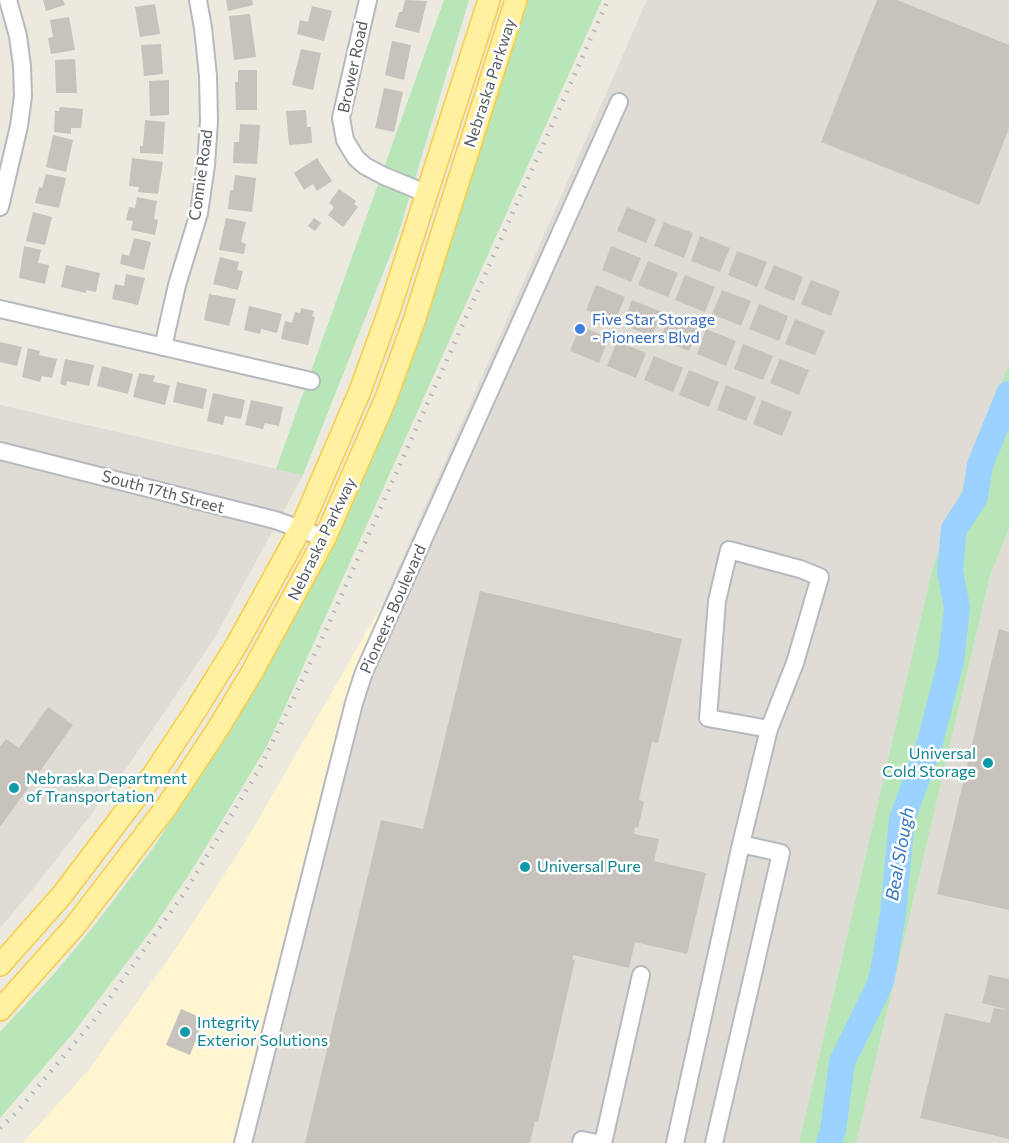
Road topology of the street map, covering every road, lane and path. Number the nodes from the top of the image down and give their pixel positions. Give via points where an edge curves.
1 (8, 0) edge
2 (198, 0) edge
3 (368, 0) edge
4 (489, 0) edge
5 (516, 0) edge
6 (619, 102) dead end
7 (428, 194) junction
8 (0, 207) edge
9 (0, 309) edge
10 (163, 346) junction
11 (310, 381) dead end
12 (0, 451) edge
13 (301, 528) junction
14 (325, 538) junction
15 (769, 729) junction
16 (741, 844) junction
17 (0, 965) edge
18 (641, 975) dead end
19 (0, 1010) edge
20 (243, 1143) edge
21 (581, 1143) edge
22 (597, 1143) edge
23 (603, 1143) edge
24 (675, 1143) edge
25 (714, 1143) edge

1 - 8 street via 18,36 23,96 20,126
2 - 10 street, Connie Road via 208,76 206,165 199,213
3 - 7 street, Brower Road via 341,118 345,140 365,166
4 - 7 main road, Nebraska Parkway
5 - 14 main road, Nebraska Parkway via 414,321 386,398
6 - 20 street, Pioneers Boulevard via 364,672
7 - 13 main road, Nebraska Parkway via 360,391
9 - 10 street
10 - 11 street
12 - 13 street, South 17th Street
13 - 14 street, South 17th Street
13 - 17 main road, Nebraska Parkway via 237,644 153,775 62,895
14 - 19 main road, Nebraska Parkway via 217,730 167,806 88,909
15 - 15 street via 783,699 820,577 729,550 717,601 708,718
15 - 16 street
16 - 24 street
16 - 25 street via 781,853
18 - 23 street
21 - 22 street

